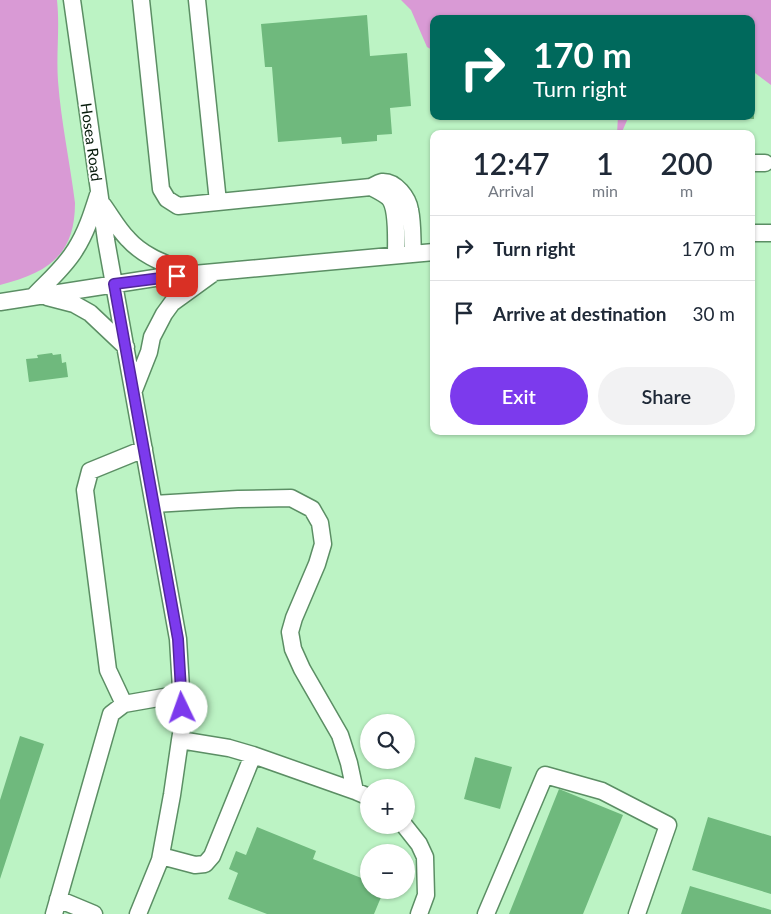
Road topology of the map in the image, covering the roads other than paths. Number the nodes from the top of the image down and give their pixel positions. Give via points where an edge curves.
1 (72, 0) edge
2 (141, 0) edge
3 (197, 0) edge
4 (371, 187) junction
5 (100, 197) junction
6 (218, 202) junction
7 (755, 233) edge
8 (771, 233) edge
9 (430, 252) edge
10 (413, 254) junction
11 (396, 255) junction
12 (214, 272) junction
13 (193, 275) junction
14 (114, 284) junction
15 (36, 296) junction
16 (0, 302) edge
17 (126, 346) junction
18 (134, 390) junction
19 (144, 450) junction
20 (154, 504) junction
21 (181, 694) junction
22 (124, 704) junction
23 (180, 740) junction
24 (253, 755) junction
25 (360, 789) edge
26 (360, 793) edge
27 (411, 834) edge
28 (161, 856) junction
29 (56, 907) edge
30 (94, 914) edge
31 (138, 914) edge
32 (419, 914) edge
33 (486, 914) edge
34 (637, 914) edge

1 - 5 street, Hosea Road
2 - 6 street via 161,189 167,199 178,206
3 - 6 street
4 - 6 street
4 - 10 street via 381,182 390,183 405,198 410,210
4 - 11 street via 392,202
5 - 13 street via 126,238 140,250
5 - 14 street, Hosea Road
5 - 15 street via 75,250
7 - 8 street
9 - 10 street
10 - 11 street
11 - 12 street
12 - 13 street
12 - 18 street via 172,303 164,314 152,337 150,352
13 - 14 street
14 - 15 street
14 - 17 street, Hosea Road
15 - 16 street
15 - 17 street via 74,304 90,312
17 - 18 street, Hosea Road
18 - 19 street, Hosea Road
19 - 20 street, Hosea Road
19 - 22 street via 90,471 85,490 108,670
20 - 21 street, Hosea Road via 178,639
20 - 25 street via 291,498 312,510 320,523 323,544 290,632 293,649 340,735
21 - 22 street
21 - 23 street, Hosea Road via 183,722
22 - 29 street via 111,714
23 - 24 street
23 - 28 street, Hosea Road
24 - 26 street
24 - 28 street via 212,856 205,864
27 - 32 street via 425,857 426,895
28 - 31 street, Hosea Road
29 - 30 street
33 - 34 street via 545,775 602,791 668,825

